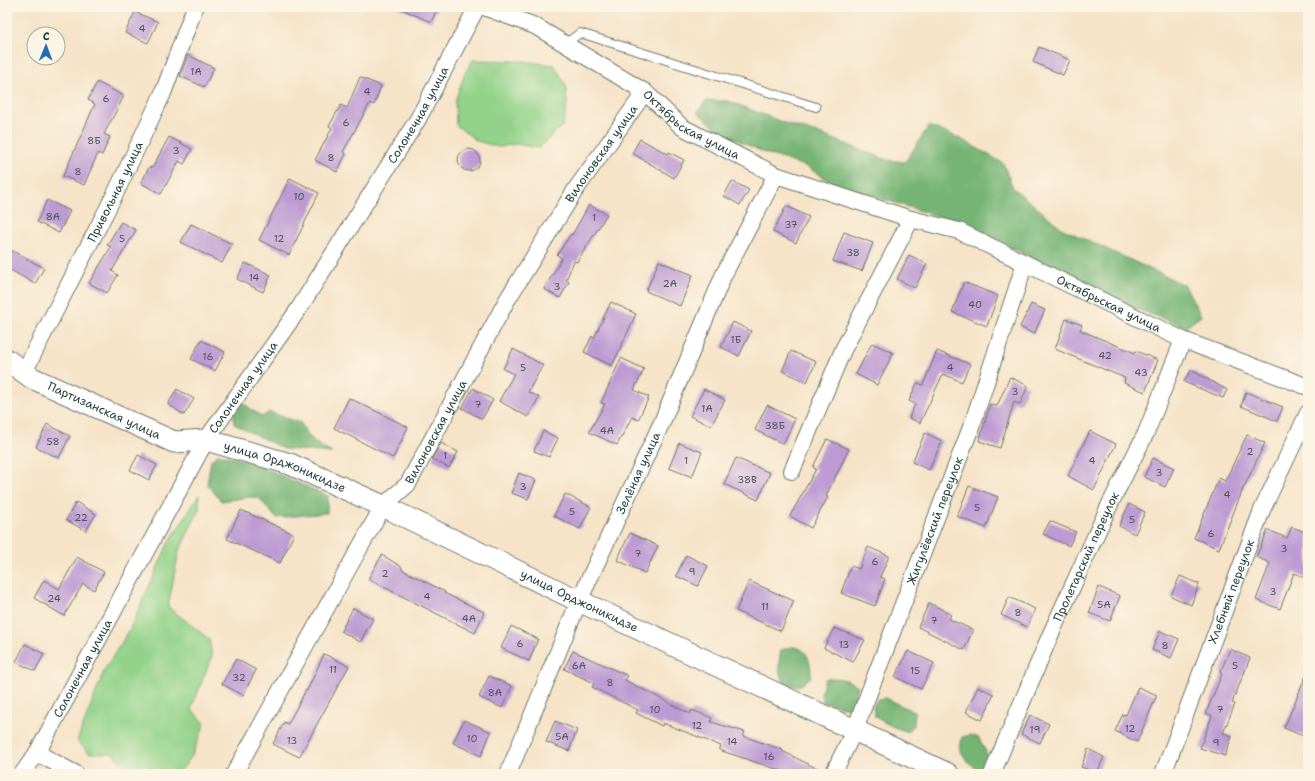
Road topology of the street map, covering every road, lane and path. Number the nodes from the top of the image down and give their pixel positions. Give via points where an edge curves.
1 (195, 7) edge
2 (477, 7) edge
3 (484, 7) edge
4 (565, 44) junction
5 (645, 92) junction
6 (816, 107) dead end
7 (776, 175) junction
8 (911, 219) junction
9 (1025, 263) junction
10 (1183, 340) junction
11 (7, 360) edge
12 (24, 372) junction
13 (1308, 387) edge
14 (1308, 413) edge
15 (206, 440) junction
16 (792, 471) dead end
17 (383, 506) junction
18 (579, 601) junction
19 (854, 729) junction
20 (37, 753) junction
21 (22, 774) edge
22 (76, 774) edge
23 (234, 774) edge
24 (508, 774) edge
25 (833, 774) edge
26 (948, 774) edge
27 (992, 774) edge
28 (1163, 774) edge

1 - 12 street, Привольная улица via 163,93 117,190
2 - 15 street, Солонечная улица via 414,126 298,310
3 - 4 street, Октябрьская улица via 535,26
4 - 5 street, Октябрьская улица
4 - 6 lane via 580,34
5 - 7 street, Октябрьская улица via 682,127
5 - 17 street, Вилоновская улица via 576,189 507,300 408,484
7 - 8 street, Октябрьская улица
7 - 18 street, Зелёная улица via 724,274 662,422
8 - 9 street, Октябрьская улица via 959,231
8 - 16 street via 844,350
9 - 10 street, Октябрьская улица
9 - 19 street, Жигулёвский переулок via 973,422
10 - 13 street, Октябрьская улица
10 - 27 street, Пролетарский переулок via 1146,433 1110,504 1049,638
11 - 12 street, Партизанская улица
12 - 15 street, Партизанская улица via 32,378 174,442
14 - 28 street, Хлебный переулок via 1262,510
15 - 17 street, улица Орджоникидзе via 290,464
15 - 20 street, Солонечная улица
17 - 18 street, улица Орджоникидзе
17 - 23 street, Вилоновская улица
18 - 19 street, улица Орджоникидзе
18 - 24 street, Зелёная улица
19 - 25 street, Жигулёвский переулок
19 - 26 street, улица Орджоникидзе
20 - 21 street, Солонечная улица
20 - 22 street

